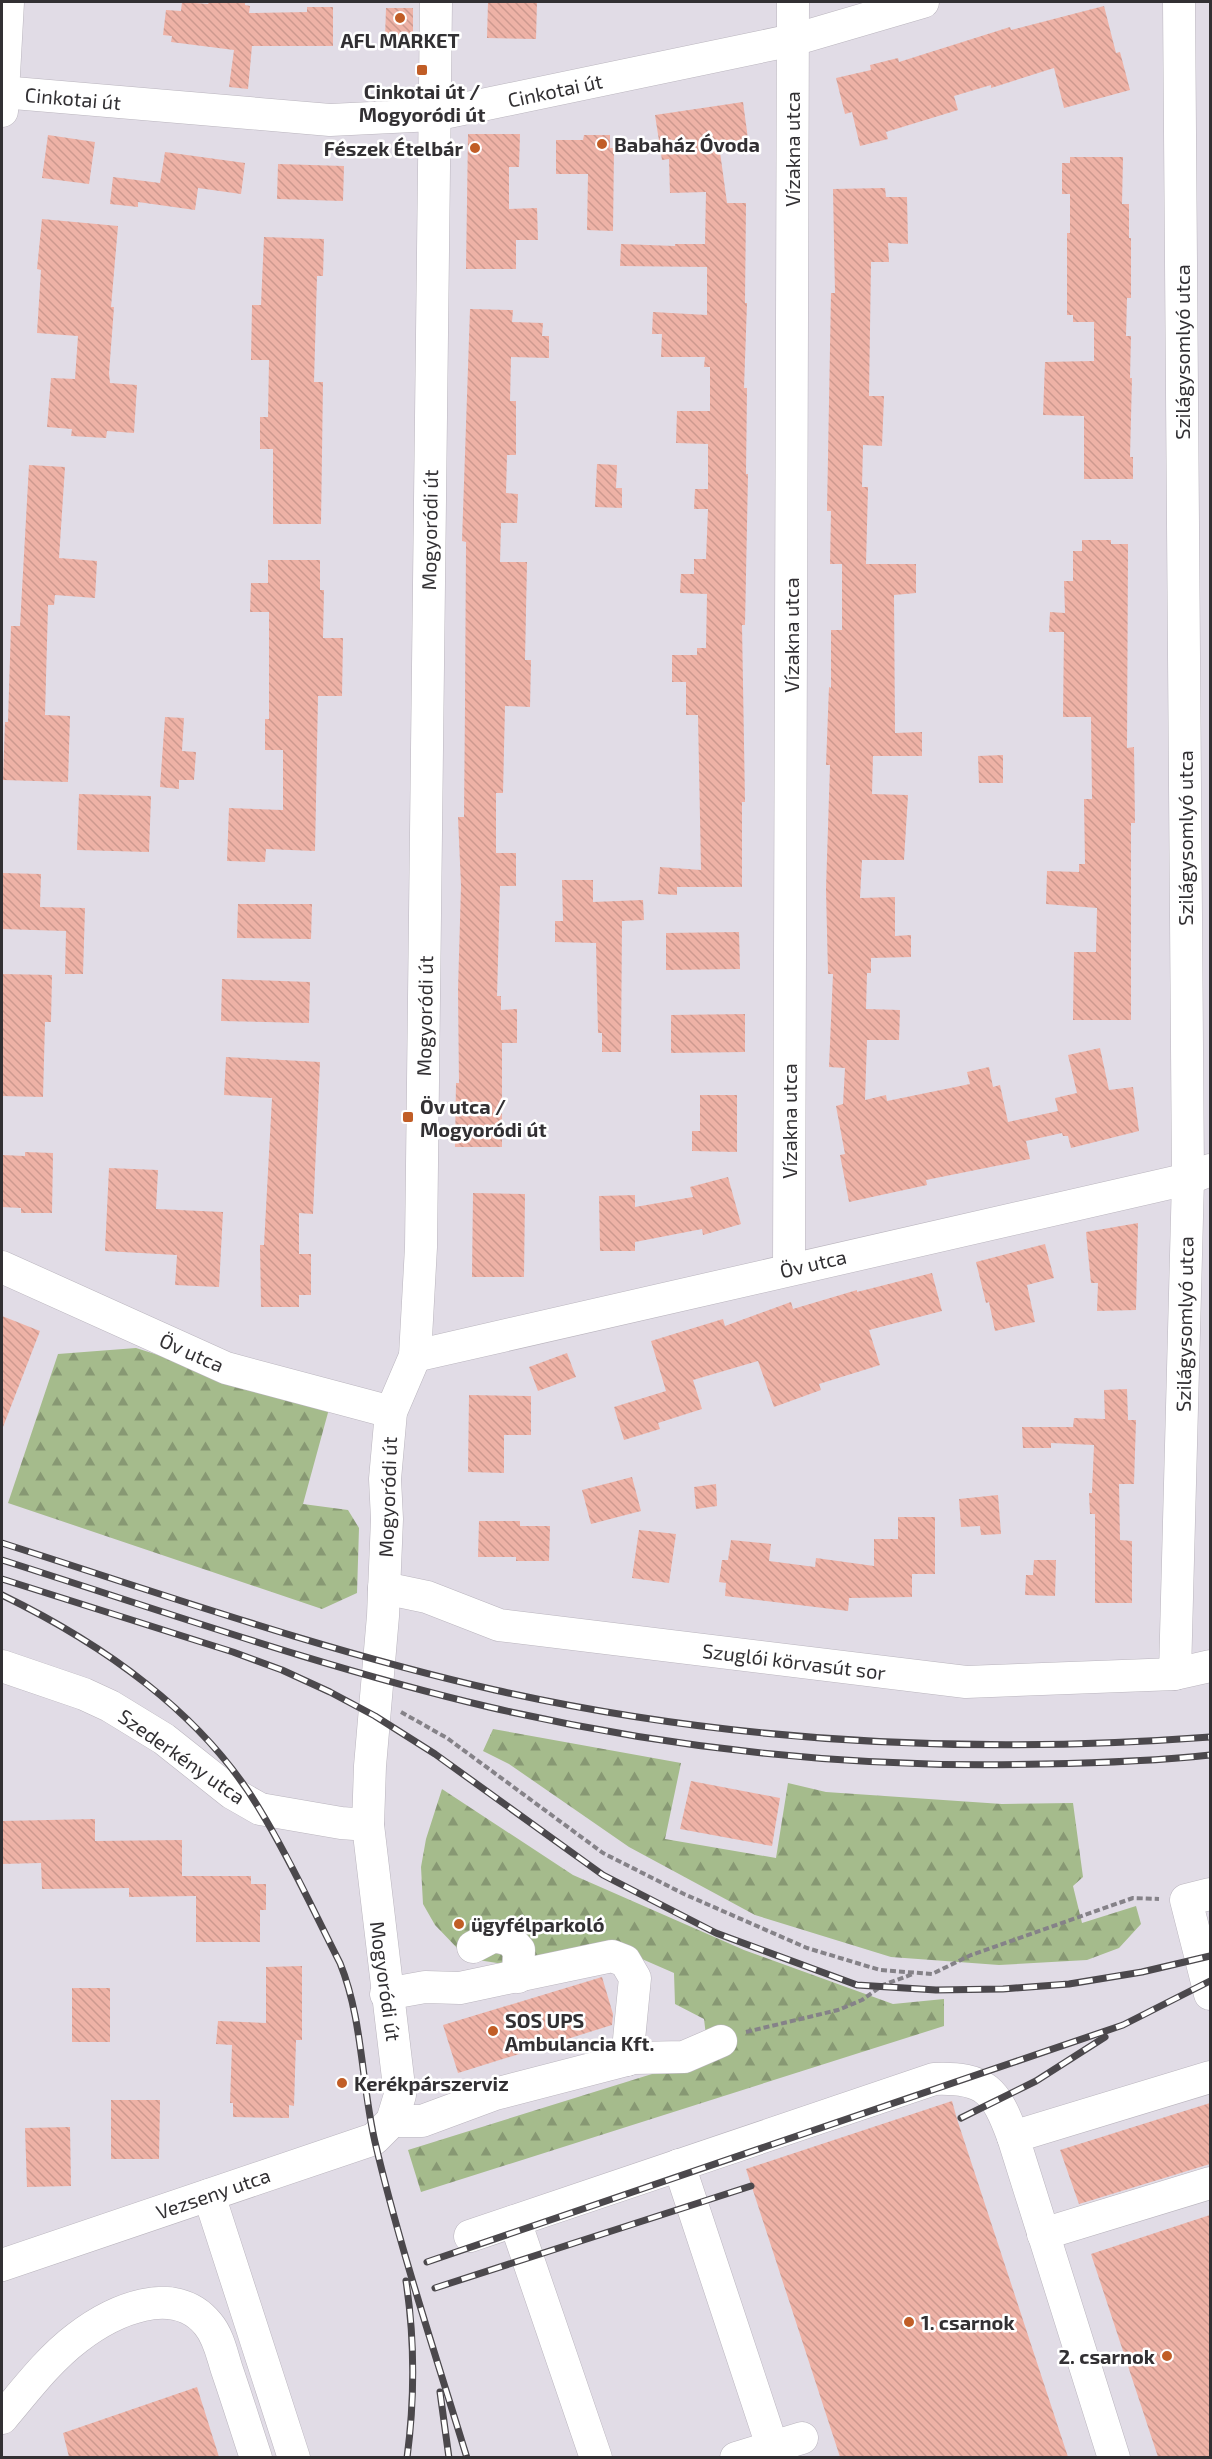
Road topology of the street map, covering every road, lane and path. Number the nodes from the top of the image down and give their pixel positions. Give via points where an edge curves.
1 (8, 2) edge
2 (436, 2) edge
3 (793, 2) edge
4 (922, 2) edge
5 (1179, 2) edge
6 (793, 40) junction
7 (2, 98) edge
8 (434, 115) junction
9 (1199, 1175) edge
10 (2, 1267) edge
11 (789, 1269) junction
12 (415, 1356) junction
13 (391, 1413) junction
14 (384, 1588) junction
15 (2, 1666) edge
16 (1210, 1666) edge
17 (1175, 1674) junction
18 (376, 1698) junction
19 (368, 1825) junction
20 (1201, 1896) edge
21 (917, 1973) junction
22 (518, 1977) junction
23 (460, 1988) junction
24 (386, 1994) junction
25 (1210, 1994) edge
26 (721, 2041) joint
27 (627, 2060) junction
28 (1210, 2077) edge
29 (396, 2108) junction
30 (1013, 2137) junction
31 (679, 2165) junction
32 (1210, 2183) edge
33 (209, 2195) junction
34 (514, 2221) junction
35 (1042, 2235) junction
36 (470, 2236) dead end
37 (2, 2265) edge
38 (2, 2418) edge
39 (802, 2438) dead end
40 (774, 2452) edge
41 (256, 2457) edge
42 (294, 2457) edge
43 (596, 2457) edge
44 (736, 2457) edge
45 (1114, 2457) edge

1 - 7 street
2 - 8 street, Mogyoródi út
3 - 6 street, Vízakna utca
4 - 6 street, Cinkotai út
5 - 9 street, Szilágysomlyó utca
6 - 8 street, Cinkotai út
6 - 11 street, Vízakna utca
7 - 8 street, Cinkotai út via 330,120
8 - 12 street, Mogyoródi út via 421,1247
9 - 11 street, Öv utca
9 - 17 street, Szilágysomlyó utca
10 - 13 street, Öv utca via 226,1368
11 - 12 street, Öv utca
12 - 13 street, Mogyoródi út
13 - 14 street, Mogyoródi út via 385,1479
14 - 17 street, Szuglói körvasút sor via 427,1597 499,1625 966,1682
14 - 18 street, Mogyoródi út
15 - 19 street, Szederkény utca via 110,1706 164,1739 232,1793 260,1809
16 - 17 street, Szuglói körvasút sor
18 - 19 street, Mogyoródi út
18 - 21 path via 447,1738 603,1853 807,1948 880,1970
19 - 24 street, Mogyoródi út
20 - 21 path via 1133,1898 971,1955 932,1974
20 - 25 street
21 - 26 path via 883,1985 838,2010
22 - 23 street
22 - 23 street via 519,1950 510,1940 494,1936 463,1941
22 - 27 street via 612,1956 625,1961 635,1978
23 - 24 street via 425,1987
24 - 29 street, Mogyoródi út via 398,2067
26 - 27 street via 684,2057
27 - 29 street via 495,2094 422,2121
28 - 30 street
29 - 33 street, Vezseny utca via 374,2139
30 - 31 street via 1004,2112 990,2092 964,2080 934,2079
30 - 35 street
31 - 34 street
31 - 40 street
32 - 35 street
33 - 37 street, Vezseny utca
33 - 42 street
34 - 36 street
34 - 43 street
35 - 45 street
38 - 41 street via 60,2354 98,2323 155,2302 172,2302 199,2314 215,2334
39 - 40 street
40 - 44 street

